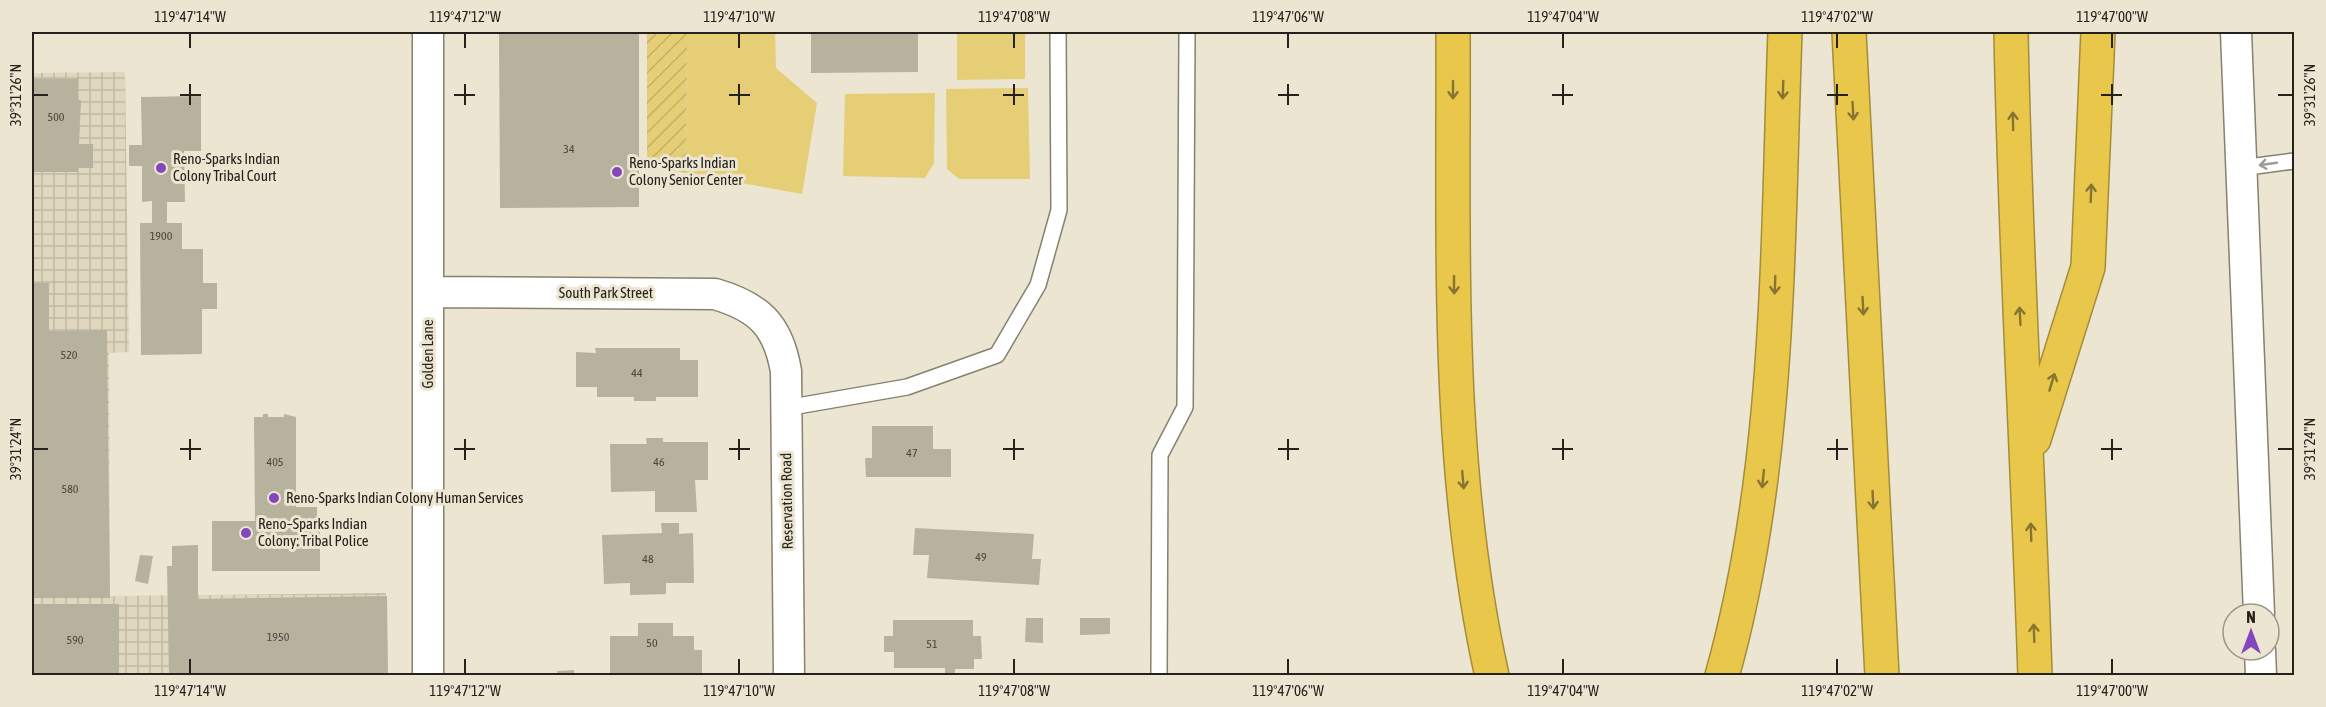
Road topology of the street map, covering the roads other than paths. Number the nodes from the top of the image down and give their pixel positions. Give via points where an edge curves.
1 (428, 32) edge
2 (1058, 32) edge
3 (1186, 32) edge
4 (1453, 32) edge
5 (1785, 32) edge
6 (1849, 32) edge
7 (2011, 32) edge
8 (2098, 32) edge
9 (2236, 32) edge
10 (2295, 161) edge
11 (2241, 168) junction
12 (428, 292) junction
13 (773, 329) joint
14 (786, 408) junction
15 (2028, 458) junction
16 (2259, 602) edge
17 (428, 675) edge
18 (789, 675) edge
19 (1159, 675) edge
20 (1492, 675) edge
21 (1722, 675) edge
22 (1882, 675) edge
23 (2035, 675) edge

1 - 12 street, Golden Lane
2 - 14 lane via 1059,210 1038,285 997,355 906,387
3 - 19 lane via 1185,407 1160,455
4 -> 20 highway via 1456,400 1475,578
5 -> 21 highway via 1770,409 1762,489 1748,568
6 -> 22 highway
15 -> 7 highway via 2014,211
15 -> 8 highway via 2088,267
9 - 11 street
10 -> 11 lane
11 - 16 street
12 - 13 street, South Park Street via 715,294 738,301
12 - 17 street, Golden Lane
13 - 14 street, Reservation Road via 782,346
14 - 18 street, Reservation Road
23 -> 15 highway

